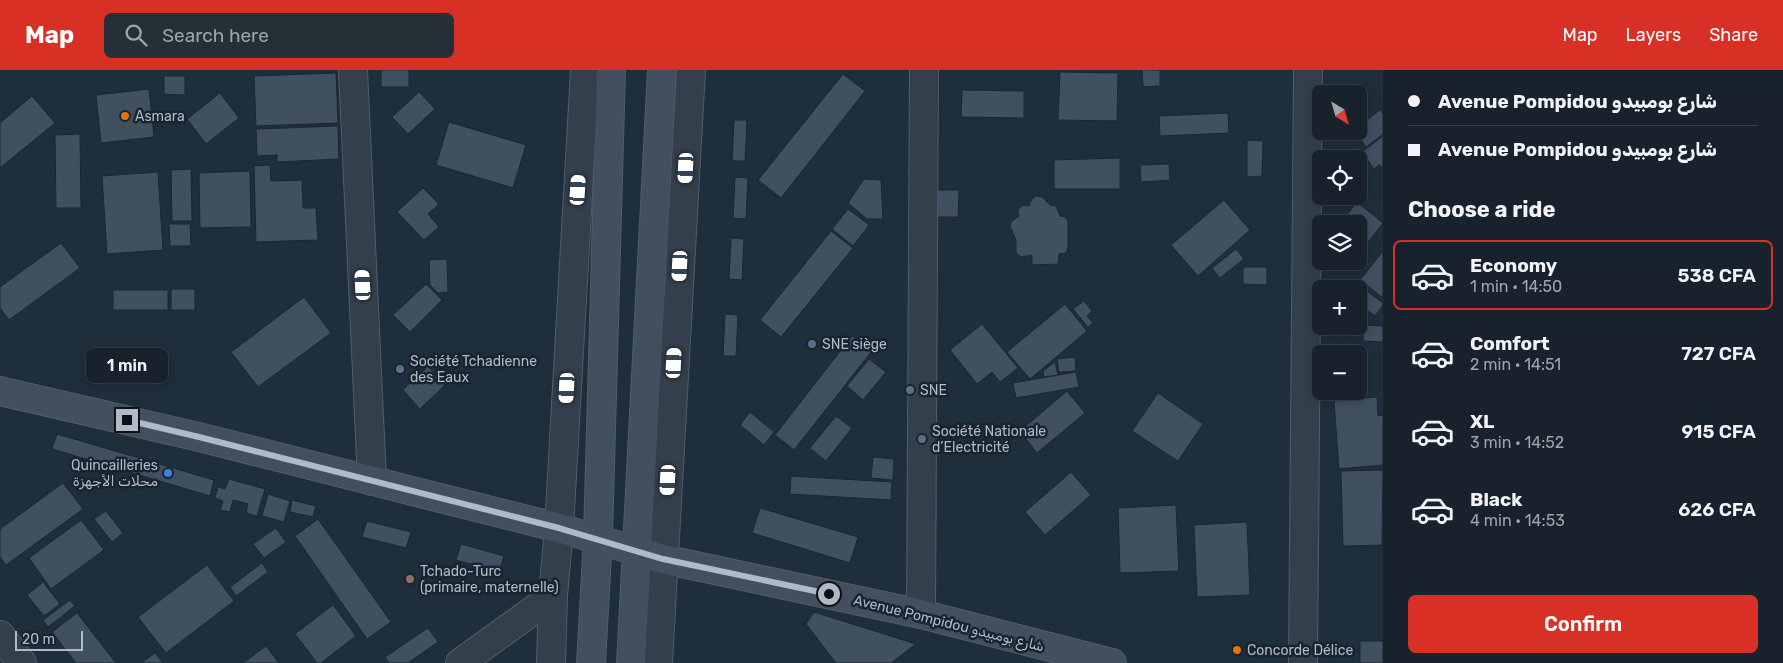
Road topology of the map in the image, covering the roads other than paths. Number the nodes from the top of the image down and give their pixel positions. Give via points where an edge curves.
1 (354, 70) edge
2 (585, 70) edge
3 (611, 70) edge
4 (662, 70) edge
5 (691, 70) edge
6 (924, 70) edge
7 (1308, 70) edge
8 (0, 391) edge
9 (372, 481) junction
10 (559, 528) junction
11 (598, 538) junction
12 (637, 550) junction
13 (663, 559) junction
14 (553, 596) junction
15 (921, 614) junction
16 (0, 635) edge
17 (1105, 662) edge
18 (22, 663) edge
19 (460, 663) edge
20 (551, 663) edge
21 (591, 663) edge
22 (630, 663) edge
23 (658, 663) edge
24 (1302, 663) edge

1 - 9 street
2 - 10 street
3 - 11 main road
4 - 12 main road
5 - 13 street
6 - 15 street
7 - 24 street
8 - 9 main road, Avenue Pompidou شارع بومبيدو
9 - 10 main road, Avenue Pompidou شارع بومبيدو
10 - 11 main road, Avenue Pompidou شارع بومبيدو
10 - 14 street
11 - 12 main road, Avenue Pompidou شارع بومبيدو
11 - 21 main road
12 - 13 main road, Avenue Pompidou شارع بومبيدو
12 - 22 main road
13 - 15 main road, Avenue Pompidou شارع بومبيدو
13 - 23 street
14 - 19 street
14 - 20 street
15 - 17 main road, Avenue Pompidou شارع بومبيدو
16 - 18 street

